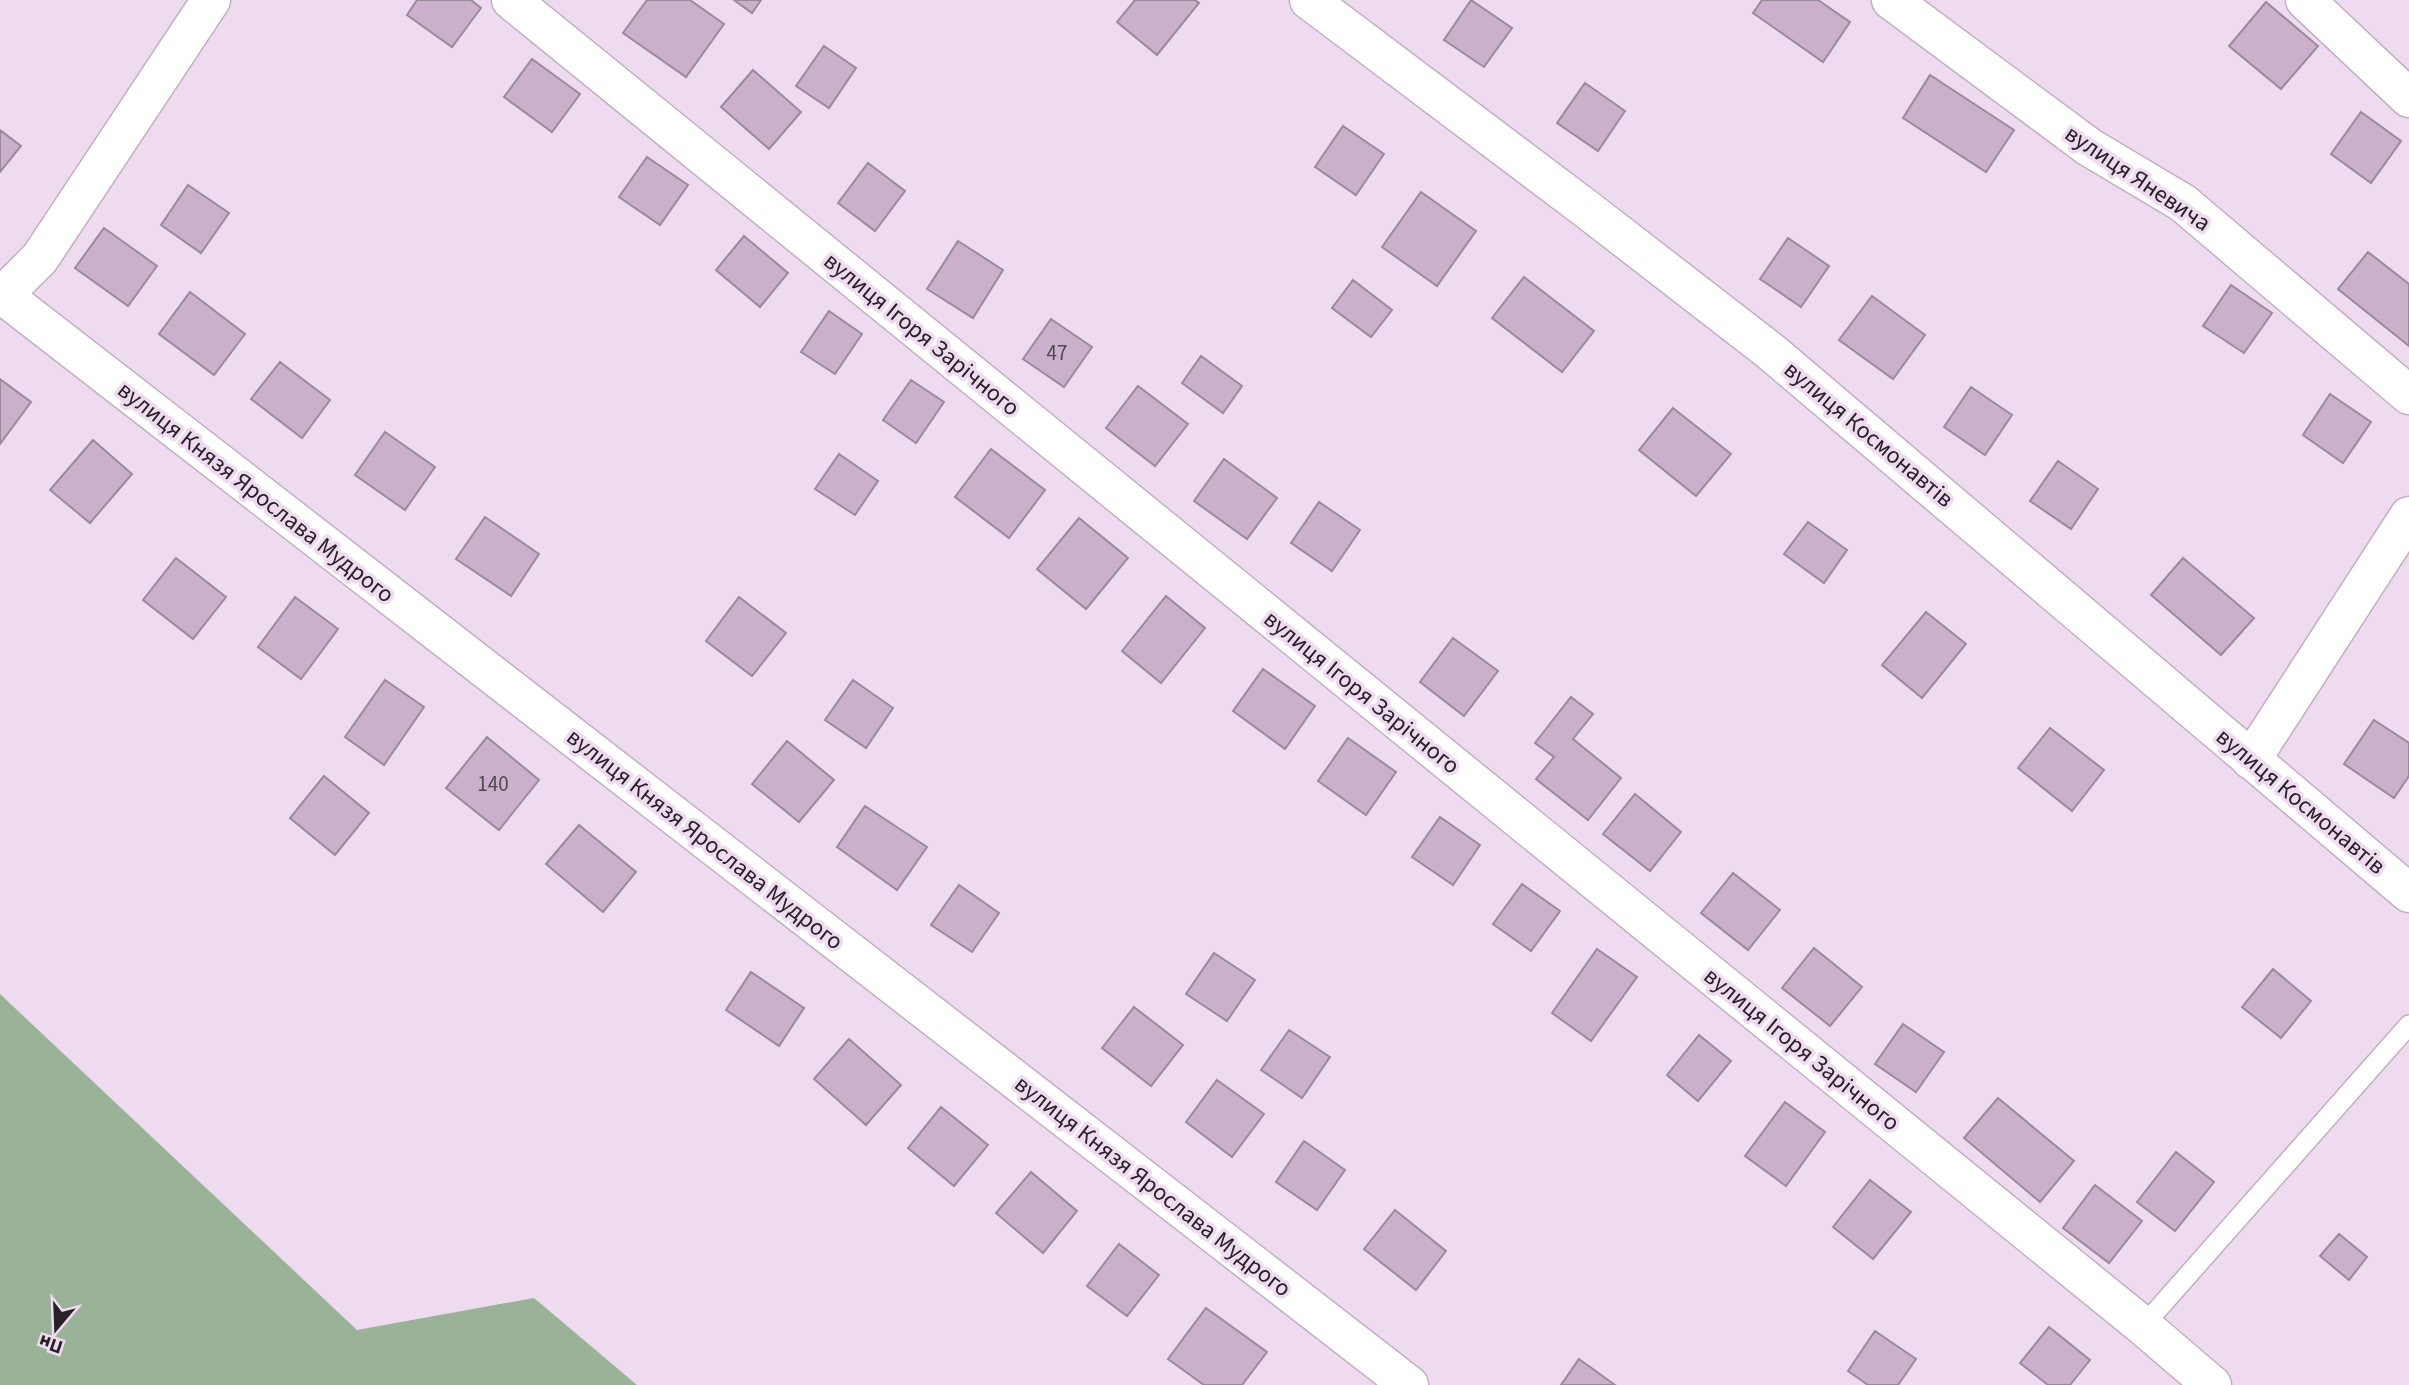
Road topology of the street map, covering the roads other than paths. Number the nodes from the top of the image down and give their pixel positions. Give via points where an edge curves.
1 (211, 0) edge
2 (511, 0) edge
3 (1309, 0) edge
4 (1891, 0) edge
5 (2305, 0) edge
6 (2409, 98) edge
7 (1, 294) edge
8 (2409, 395) edge
9 (2409, 516) edge
10 (2251, 760) junction
11 (2409, 893) edge
12 (2409, 1026) edge
13 (2143, 1326) junction
14 (1409, 1385) edge
15 (2211, 1385) edge

1 - 7 street via 40,258
2 - 13 street, вулиця Ігоря Зарічного
3 - 10 street, вулиця Космонавтів via 1770,351
4 - 8 street, вулиця Яневича via 2089,147 2183,203
5 - 6 street
7 - 14 street, вулиця Князя Ярослава Мудрого
9 - 10 street
10 - 11 street, вулиця Космонавтів
12 - 13 lane
13 - 15 street, вулиця Ігоря Зарічного

